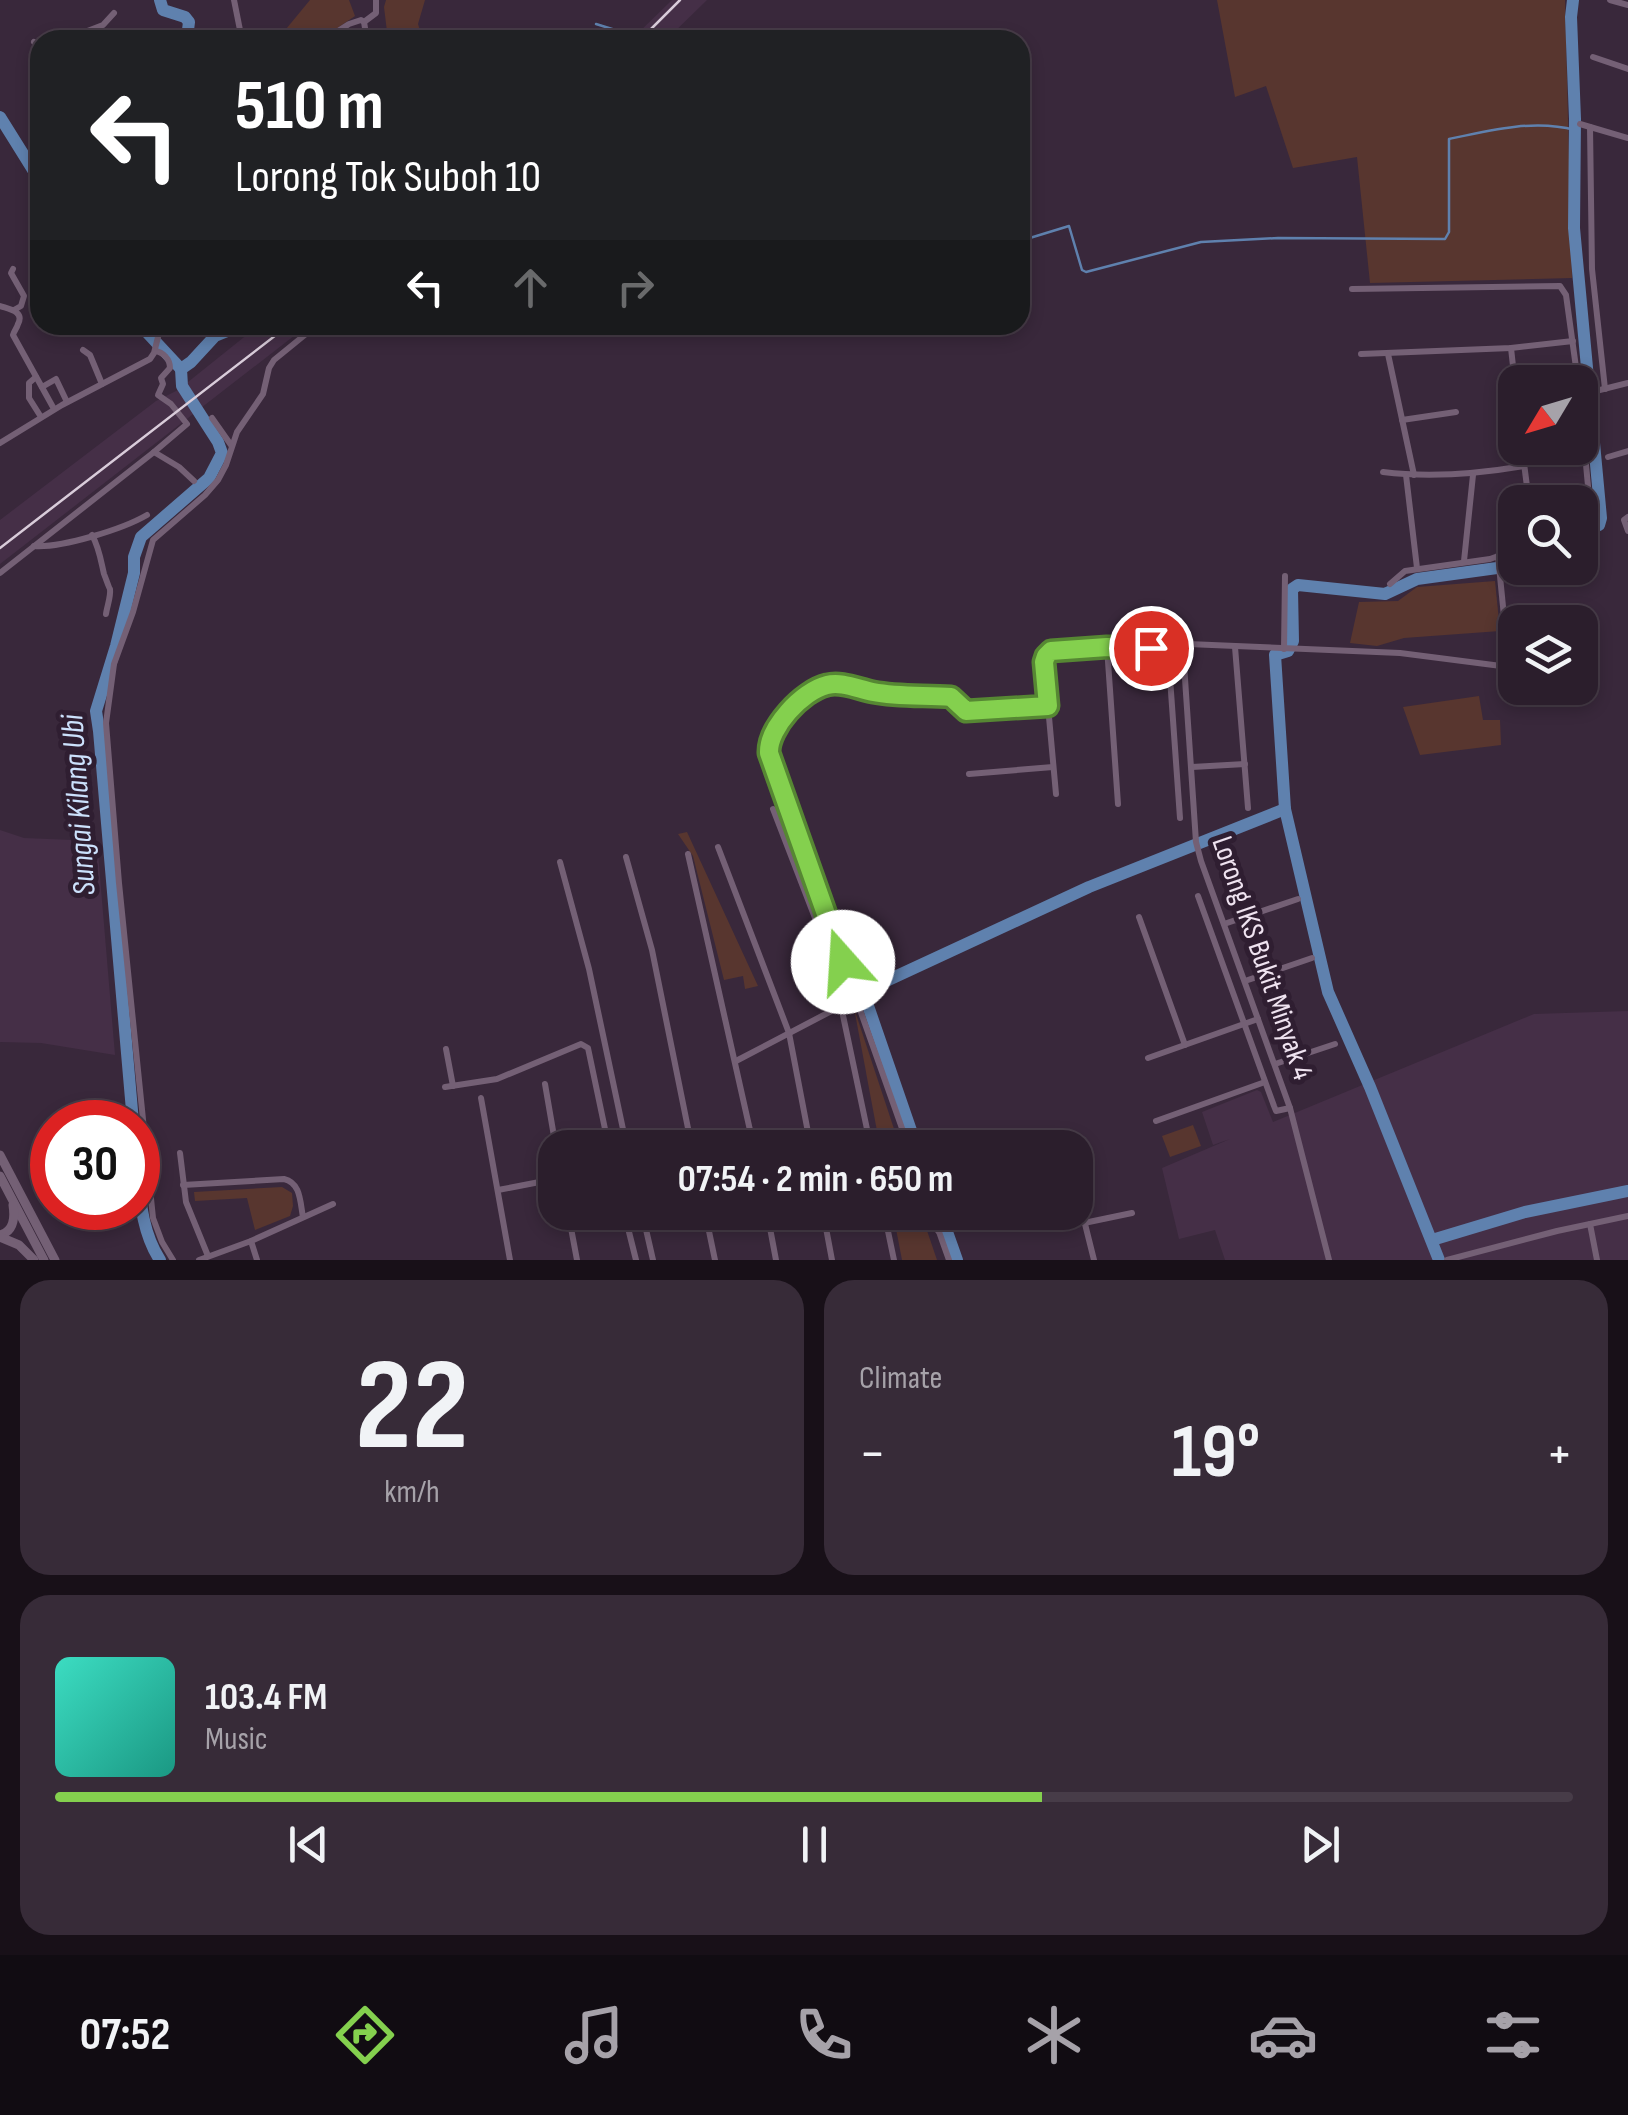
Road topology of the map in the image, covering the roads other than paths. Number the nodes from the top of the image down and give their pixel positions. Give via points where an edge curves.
1 (234, 0) edge
2 (376, 0) edge
3 (1610, 0) edge
4 (1628, 5) edge
5 (114, 12) dead end
6 (364, 22) junction
7 (90, 30) edge
8 (240, 30) edge
9 (340, 30) edge
10 (365, 30) edge
11 (1593, 57) dead end
12 (1628, 68) edge
13 (1580, 124) dead end
14 (1590, 127) junction
15 (1628, 138) edge
16 (13, 269) dead end
17 (1352, 289) dead end
18 (0, 306) edge
19 (12, 310) junction
20 (158, 335) edge
21 (305, 335) edge
22 (1573, 341) junction
23 (1511, 348) junction
24 (84, 350) dead end
25 (155, 350) junction
26 (1361, 354) dead end
27 (1388, 354) junction
28 (1513, 365) edge
29 (1576, 365) edge
30 (36, 377) junction
31 (1628, 383) edge
32 (102, 384) junction
33 (42, 388) junction
34 (1601, 389) junction
35 (1598, 390) edge
36 (67, 402) junction
37 (54, 409) junction
38 (1456, 412) dead end
39 (41, 417) junction
40 (212, 418) dead end
41 (1402, 420) junction
42 (0, 443) edge
43 (232, 446) junction
44 (1628, 451) edge
45 (154, 452) junction
46 (1608, 457) dead end
47 (1524, 466) joint
48 (1384, 472) dead end
49 (1473, 474) junction
50 (1410, 475) junction
51 (194, 481) dead end
52 (1527, 485) edge
53 (147, 515) dead end
54 (1628, 517) edge
55 (1628, 531) edge
56 (92, 535) junction
57 (33, 546) junction
58 (1498, 559) edge
59 (1464, 561) junction
60 (1418, 568) junction
61 (0, 574) edge
62 (1285, 576) dead end
63 (1390, 584) dead end
64 (1501, 585) edge
65 (106, 614) dead end
66 (1185, 646) junction
67 (1107, 647) junction
68 (1235, 647) junction
69 (1168, 649) junction
70 (1288, 650) junction
71 (1048, 706) junction
72 (1244, 764) junction
73 (1053, 767) junction
74 (1192, 767) junction
75 (969, 774) dead end
76 (1056, 794) dead end
77 (1118, 804) dead end
78 (1248, 808) dead end
79 (772, 809) dead end
80 (1180, 818) dead end
81 (718, 847) dead end
82 (688, 854) dead end
83 (626, 858) dead end
84 (560, 862) dead end
85 (1198, 896) dead end
86 (1298, 900) dead end
87 (1139, 917) dead end
88 (1224, 924) junction
89 (1312, 958) dead end
90 (1244, 982) junction
91 (841, 1006) junction
92 (1258, 1019) junction
93 (1244, 1023) junction
94 (789, 1032) junction
95 (1185, 1044) junction
96 (1334, 1044) dead end
97 (446, 1049) dead end
98 (1148, 1058) dead end
99 (736, 1061) junction
100 (1275, 1064) junction
101 (1265, 1082) junction
102 (545, 1084) dead end
103 (481, 1098) dead end
104 (1290, 1108) junction
105 (1156, 1121) dead end
106 (553, 1130) edge
107 (605, 1130) edge
108 (624, 1130) edge
109 (688, 1130) edge
110 (750, 1130) edge
111 (808, 1130) edge
112 (867, 1130) edge
113 (903, 1130) edge
114 (180, 1153) dead end
115 (0, 1154) edge
116 (0, 1176) edge
117 (538, 1182) edge
118 (183, 1185) junction
119 (498, 1190) junction
120 (13, 1201) junction
121 (333, 1204) dead end
122 (1132, 1214) dead end
123 (1628, 1216) edge
124 (303, 1217) junction
125 (1093, 1221) edge
126 (1590, 1224) junction
127 (571, 1230) edge
128 (628, 1230) edge
129 (646, 1230) edge
130 (709, 1230) edge
131 (770, 1230) edge
132 (827, 1230) edge
133 (888, 1230) edge
134 (943, 1230) edge
135 (1086, 1230) edge
136 (0, 1236) edge
137 (251, 1241) junction
138 (204, 1258) edge
139 (34, 1260) edge
140 (44, 1260) edge
141 (55, 1260) edge
142 (173, 1260) edge
143 (258, 1260) edge
144 (510, 1260) edge
145 (577, 1260) edge
146 (636, 1260) edge
147 (653, 1260) edge
148 (715, 1260) edge
149 (776, 1260) edge
150 (832, 1260) edge
151 (894, 1260) edge
152 (948, 1260) edge
153 (1094, 1260) edge
154 (1329, 1260) edge
155 (1449, 1260) edge
156 (1597, 1260) edge

1 - 8 street
2 - 6 street via 376,13
3 - 4 street
5 - 7 street
6 - 9 street
6 - 10 street
11 - 12 street
13 - 14 street
14 - 15 street
14 - 34 street
16 - 19 street via 24,296
17 - 22 street via 1560,286
18 - 19 street
19 - 30 street via 20,318 13,335
20 - 25 street
21 - 43 street via 274,360 263,394
22 - 23 street
22 - 29 street
23 - 27 street
23 - 28 street
24 - 32 street
25 - 32 street
25 - 45 street via 170,363 158,395 187,424
26 - 27 street
27 - 41 street
30 - 33 street
30 - 39 street via 28,394
31 - 34 street
32 - 36 street
33 - 36 street via 56,379
33 - 37 street
34 - 35 street
36 - 37 street
37 - 39 street
38 - 41 street
39 - 42 street
40 - 43 street
41 - 50 street
43 - 142 street via 218,480 150,547 114,664 106,723 153,1218
44 - 46 street
45 - 51 street
45 - 57 street
47 - 49 street
47 - 52 street
48 - 50 street
49 - 50 street
49 - 59 street
50 - 60 street
53 - 56 street
54 - 55 street
56 - 57 street
56 - 65 street via 110,586
57 - 61 street
58 - 59 street
59 - 60 street
60 - 63 street
62 - 70 street
64 - 70 street via 1509,667 1400,653
66 - 68 street
66 - 69 street
66 - 74 street, Lorong IKS Bukit Minyak 4
67 - 69 street
67 - 71 street via 1048,653
67 - 77 street
68 - 70 street
68 - 72 street
69 - 80 street
71 - 73 street
71 - 113 street via 966,711 951,697 830,684 785,715 768,740
72 - 74 street
72 - 78 street
73 - 75 street
73 - 76 street
74 - 88 street, Lorong IKS Bukit Minyak 4 via 1200,862
79 - 91 street via 847,1000
81 - 94 street
82 - 99 street
83 - 109 street
84 - 108 street
85 - 93 street
86 - 88 street
87 - 95 street
88 - 90 street, Lorong IKS Bukit Minyak 4
89 - 90 street
90 - 92 street, Lorong IKS Bukit Minyak 4
91 - 94 street
91 - 112 street
92 - 93 street
92 - 100 street, Lorong IKS Bukit Minyak 4
93 - 95 street
93 - 101 street
94 - 99 street
94 - 111 street
95 - 98 street
96 - 100 street
97 - 107 street via 449,1086 497,1079 581,1044 588,1048
99 - 110 street
100 - 104 street, Lorong IKS Bukit Minyak 4
101 - 104 street via 1276,1110
101 - 105 street
102 - 106 street
103 - 119 street
104 - 154 street, Lorong IKS Bukit Minyak 4
114 - 118 street
115 - 141 main road
116 - 120 main road
117 - 119 street
118 - 124 street via 291,1180
118 - 138 street
119 - 144 street
120 - 136 main road via 14,1220
120 - 140 main road
121 - 124 street
122 - 125 street
123 - 126 street
124 - 137 street
126 - 155 street
126 - 156 street
127 - 145 street
128 - 146 street
129 - 147 street
130 - 148 street
131 - 149 street
132 - 150 street
133 - 151 street
134 - 152 street
135 - 153 street
136 - 139 main road
137 - 138 street
137 - 143 street

